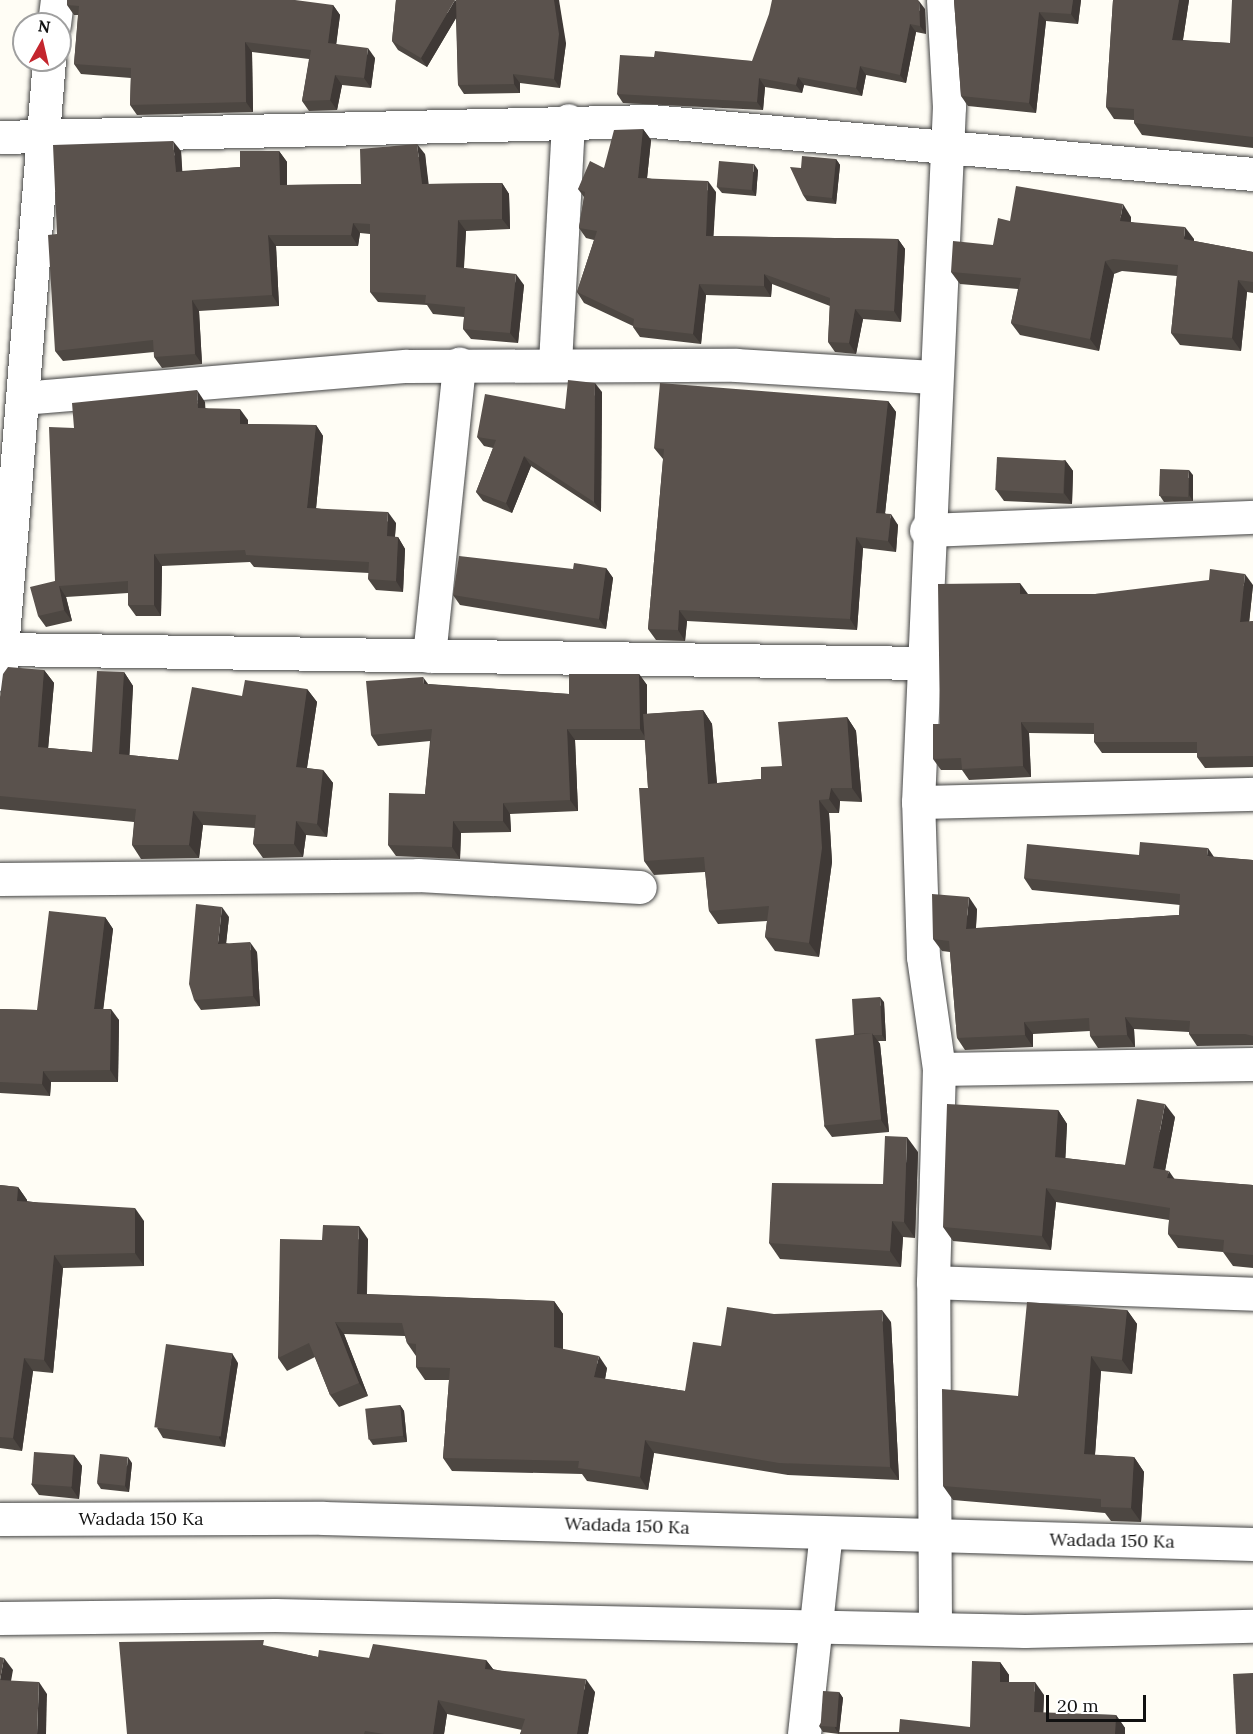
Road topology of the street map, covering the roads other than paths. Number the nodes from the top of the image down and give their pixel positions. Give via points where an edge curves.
1 (943, 0) edge
2 (48, 72) edge
3 (568, 120) junction
4 (0, 137) edge
5 (42, 137) junction
6 (947, 144) junction
7 (1253, 174) edge
8 (14, 324) edge
9 (555, 363) junction
10 (459, 364) junction
11 (933, 377) junction
12 (22, 398) junction
13 (1253, 516) edge
14 (926, 530) junction
15 (4, 573) edge
16 (429, 656) junction
17 (1, 662) edge
18 (921, 663) junction
19 (1253, 794) edge
20 (918, 802) junction
21 (0, 879) edge
22 (640, 888) dead end
23 (1253, 1064) edge
24 (939, 1069) junction
25 (933, 1282) junction
26 (1253, 1294) edge
27 (0, 1519) edge
28 (826, 1533) junction
29 (936, 1536) junction
30 (1253, 1544) edge
31 (0, 1618) edge
32 (934, 1626) junction
33 (1253, 1626) edge
34 (817, 1627) junction
35 (804, 1734) edge

1 - 6 street
2 - 5 street
3 - 5 street
3 - 6 street via 651,121
3 - 9 street
4 - 5 street
5 - 8 street
6 - 7 street
6 - 11 street
8 - 12 street
9 - 10 street
9 - 11 street via 736,365
10 - 12 street
10 - 16 street
11 - 14 street
12 - 15 street
13 - 14 street
14 - 18 street
15 - 17 street
16 - 17 street
16 - 18 street
18 - 20 street
19 - 20 street
20 - 24 street via 923,957
21 - 22 street via 418,875
23 - 24 street
24 - 25 street
25 - 26 street
25 - 29 street
27 - 28 street, Wadada 150 Ka via 323,1518
28 - 29 street, Wadada 150 Ka
28 - 34 street
29 - 30 street, Wadada 150 Ka
29 - 32 street
31 - 34 street via 275,1615
32 - 33 street via 1025,1631
32 - 34 street
34 - 35 street

